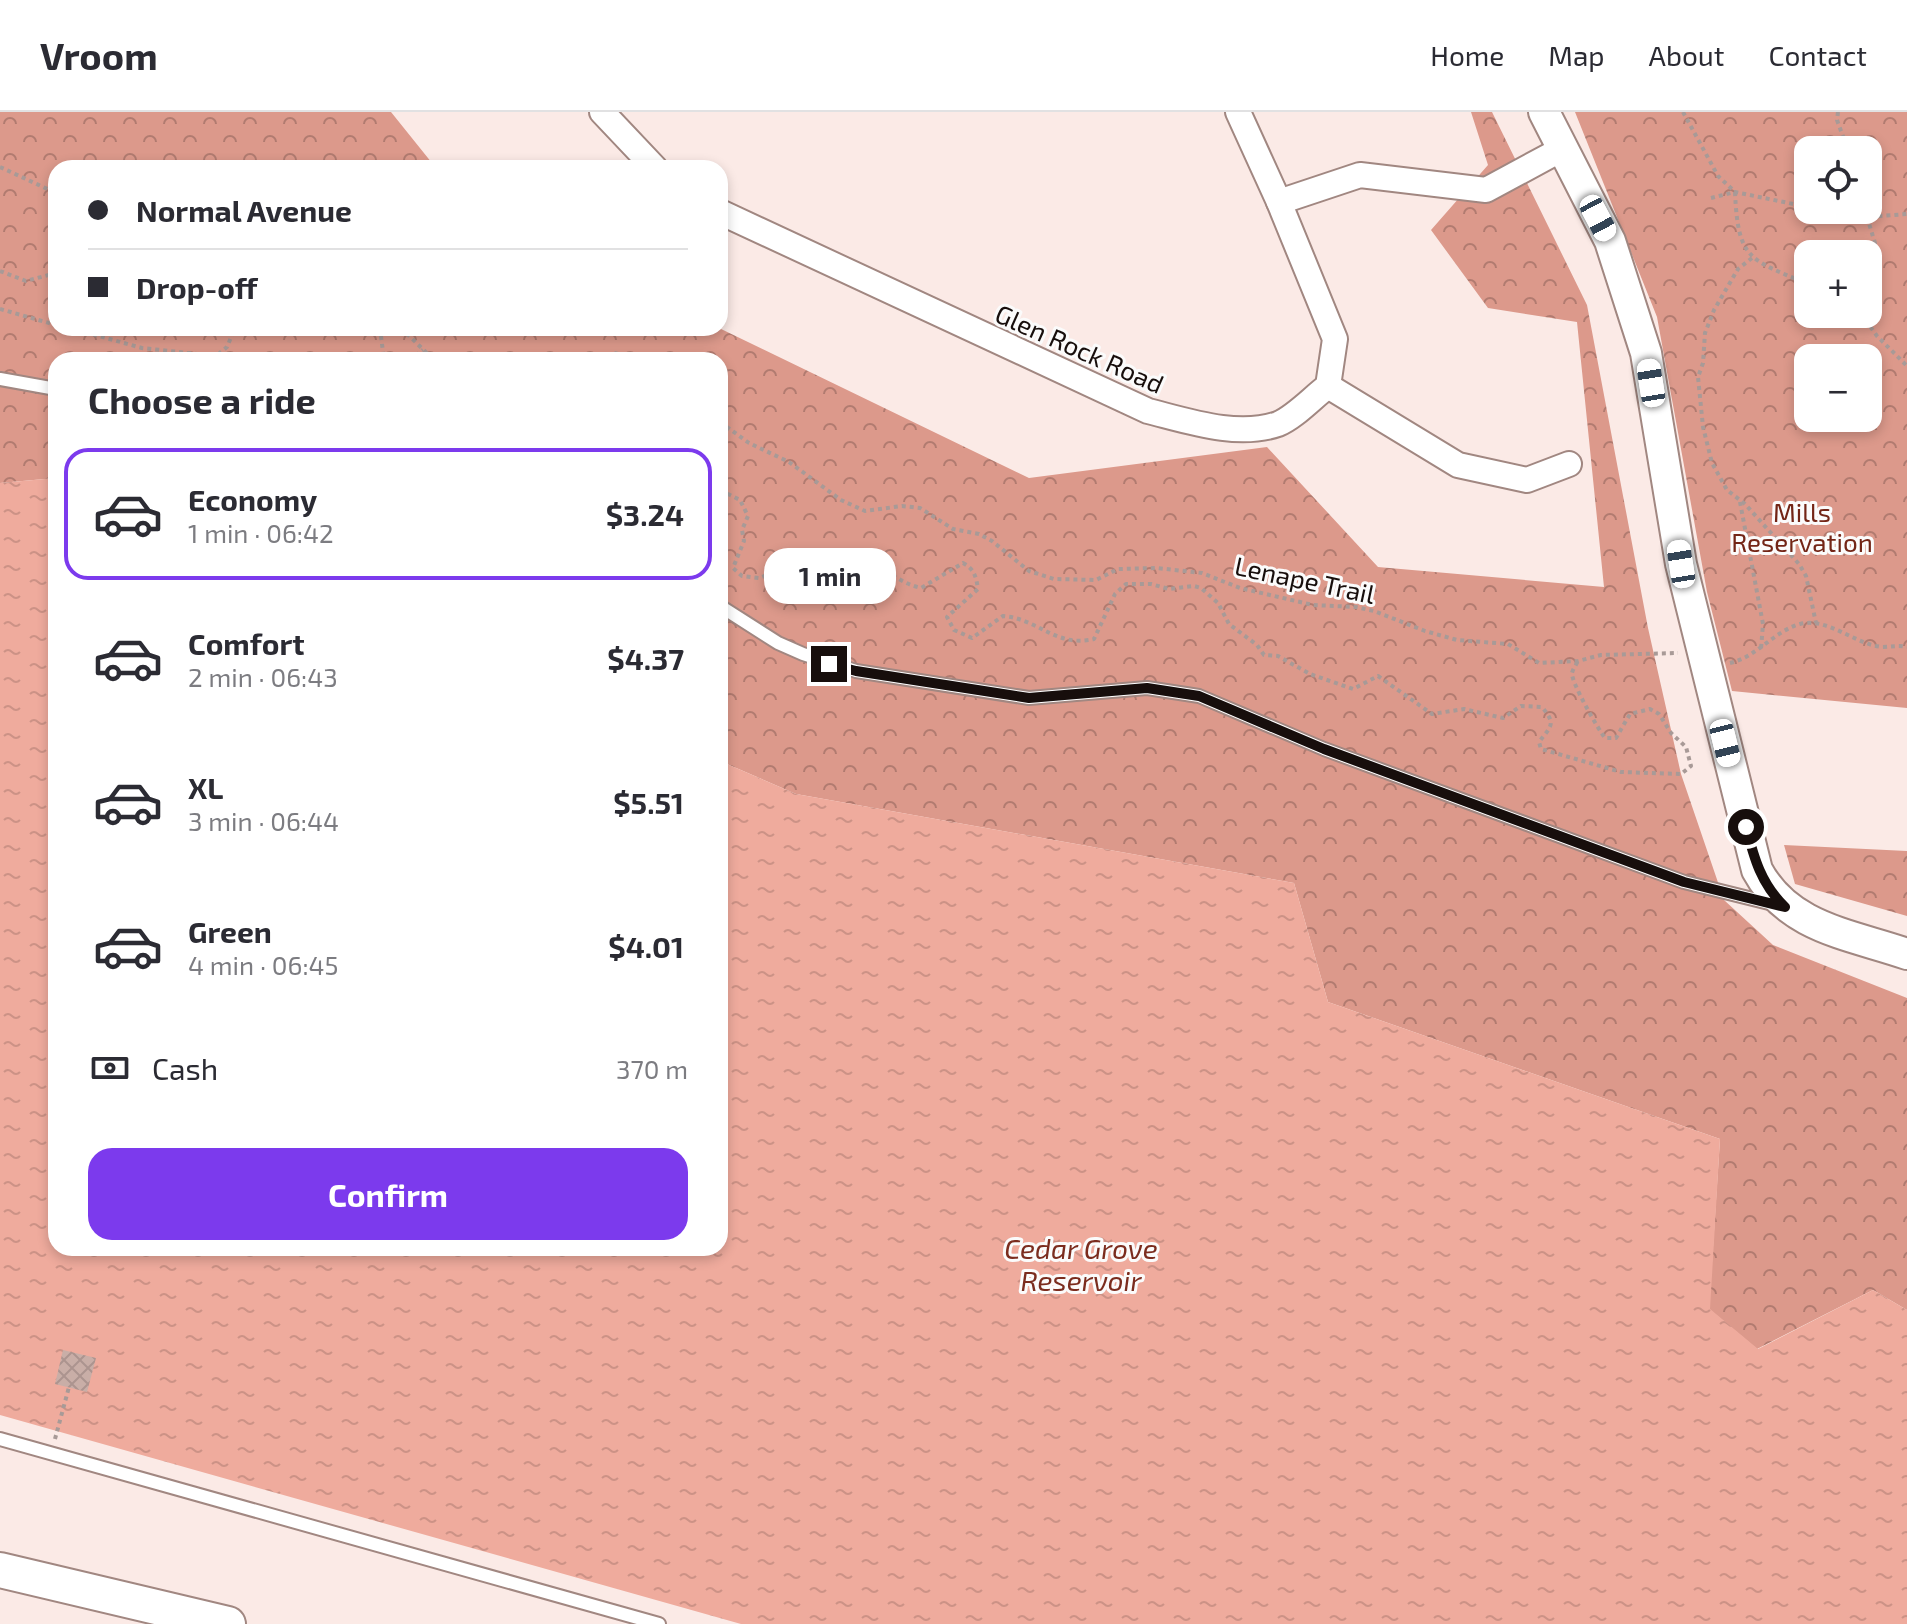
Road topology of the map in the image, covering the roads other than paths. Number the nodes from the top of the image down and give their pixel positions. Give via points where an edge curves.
1 (602, 112) edge
2 (1238, 112) edge
3 (1544, 112) edge
4 (1562, 149) junction
5 (647, 160) edge
6 (1279, 202) junction
7 (728, 216) edge
8 (0, 379) edge
9 (1328, 386) junction
10 (48, 388) edge
11 (1569, 464) dead end
12 (728, 611) edge
13 (1785, 907) junction
14 (1907, 954) edge
15 (0, 1439) edge
16 (0, 1570) edge
17 (179, 1618) edge
18 (228, 1624) edge
19 (659, 1624) edge

1 - 5 street
2 - 6 street
3 - 4 street
4 - 6 street via 1486,190 1360,175
4 - 13 street via 1610,241 1638,324 1681,564 1757,870
6 - 9 street via 1335,339
7 - 9 street, Glen Rock Road via 1148,411 1250,430 1280,423
8 - 10 lane
9 - 11 street via 1458,465 1527,480
12 - 13 lane via 778,643 856,671 1029,698 1147,688 1199,696 1324,749 1684,882
13 - 14 street via 1808,921
15 - 19 lane
16 - 17 main road
17 - 18 main road

